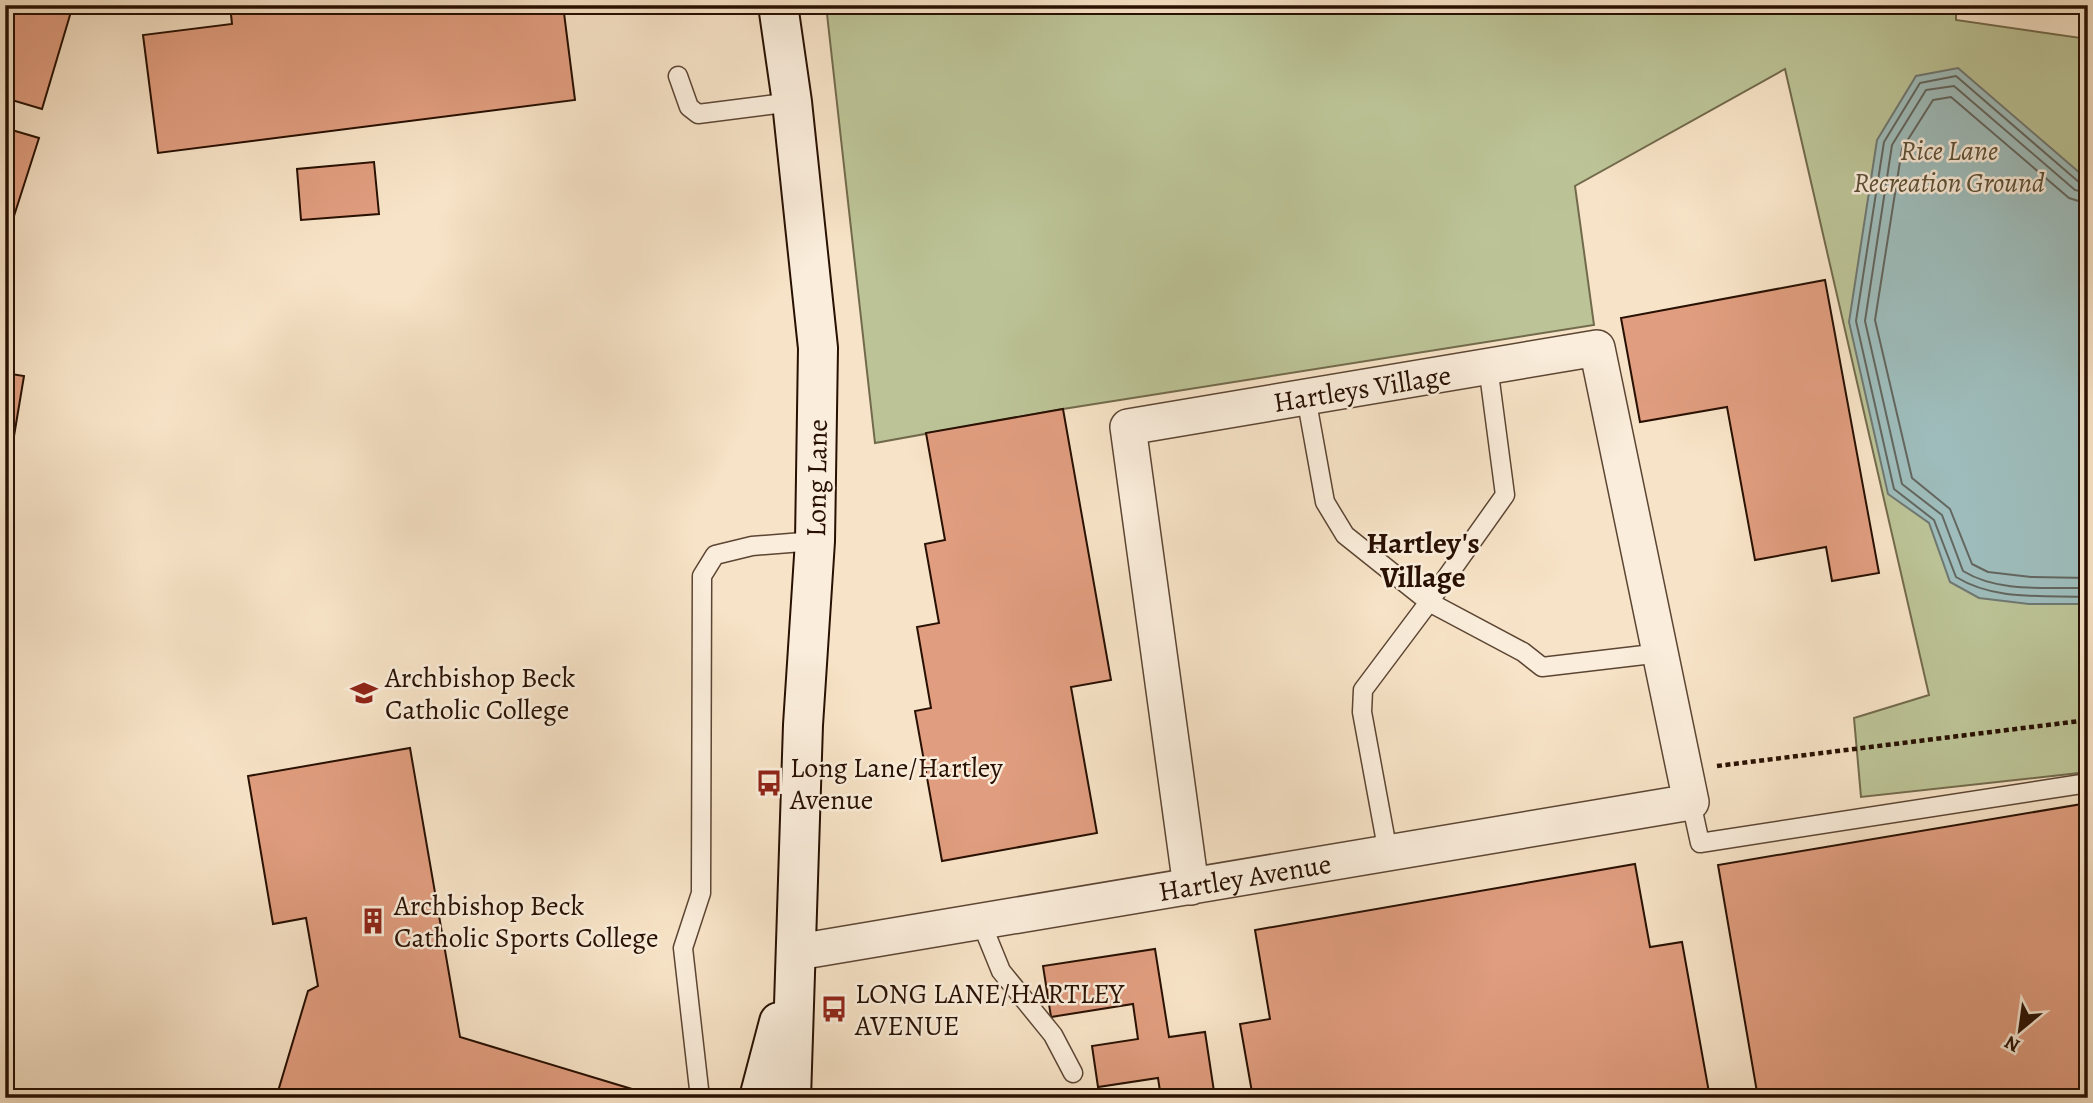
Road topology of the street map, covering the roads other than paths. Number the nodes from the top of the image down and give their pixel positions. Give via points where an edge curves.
1 (778, 5) edge
2 (678, 76) dead end
3 (792, 102) junction
4 (1488, 366) junction
5 (1306, 397) junction
6 (815, 541) junction
7 (1429, 602) junction
8 (1661, 653) junction
9 (2088, 783) edge
10 (1689, 786) junction
11 (1388, 853) junction
12 (1191, 887) junction
13 (981, 922) junction
14 (798, 952) junction
15 (1073, 1073) dead end
16 (701, 1098) edge
17 (759, 1098) edge
18 (791, 1098) edge

1 - 3 main road, Long Lane
2 - 3 lane via 689,107 698,114
3 - 6 main road, Long Lane via 818,348
4 - 5 street, Hartleys Village
4 - 7 lane via 1505,495
4 - 8 street, Hartleys Village via 1597,348
5 - 7 lane via 1325,502 1345,535
5 - 12 street, Hartleys Village via 1128,427
6 - 14 main road, Long Lane via 803,725
6 - 16 lane via 752,546 715,555 702,576 701,893 683,948
7 - 8 lane via 1523,652 1542,667
7 - 11 lane via 1363,690
8 - 10 street, Hartleys Village
9 - 10 lane via 1700,843
10 - 11 street, Hartley Avenue
11 - 12 street, Hartley Avenue
12 - 13 street, Hartley Avenue
13 - 14 street, Hartley Avenue
13 - 15 lane via 1001,971 1054,1035
14 - 17 main road, Long Lane
14 - 18 main road, Long Lane

